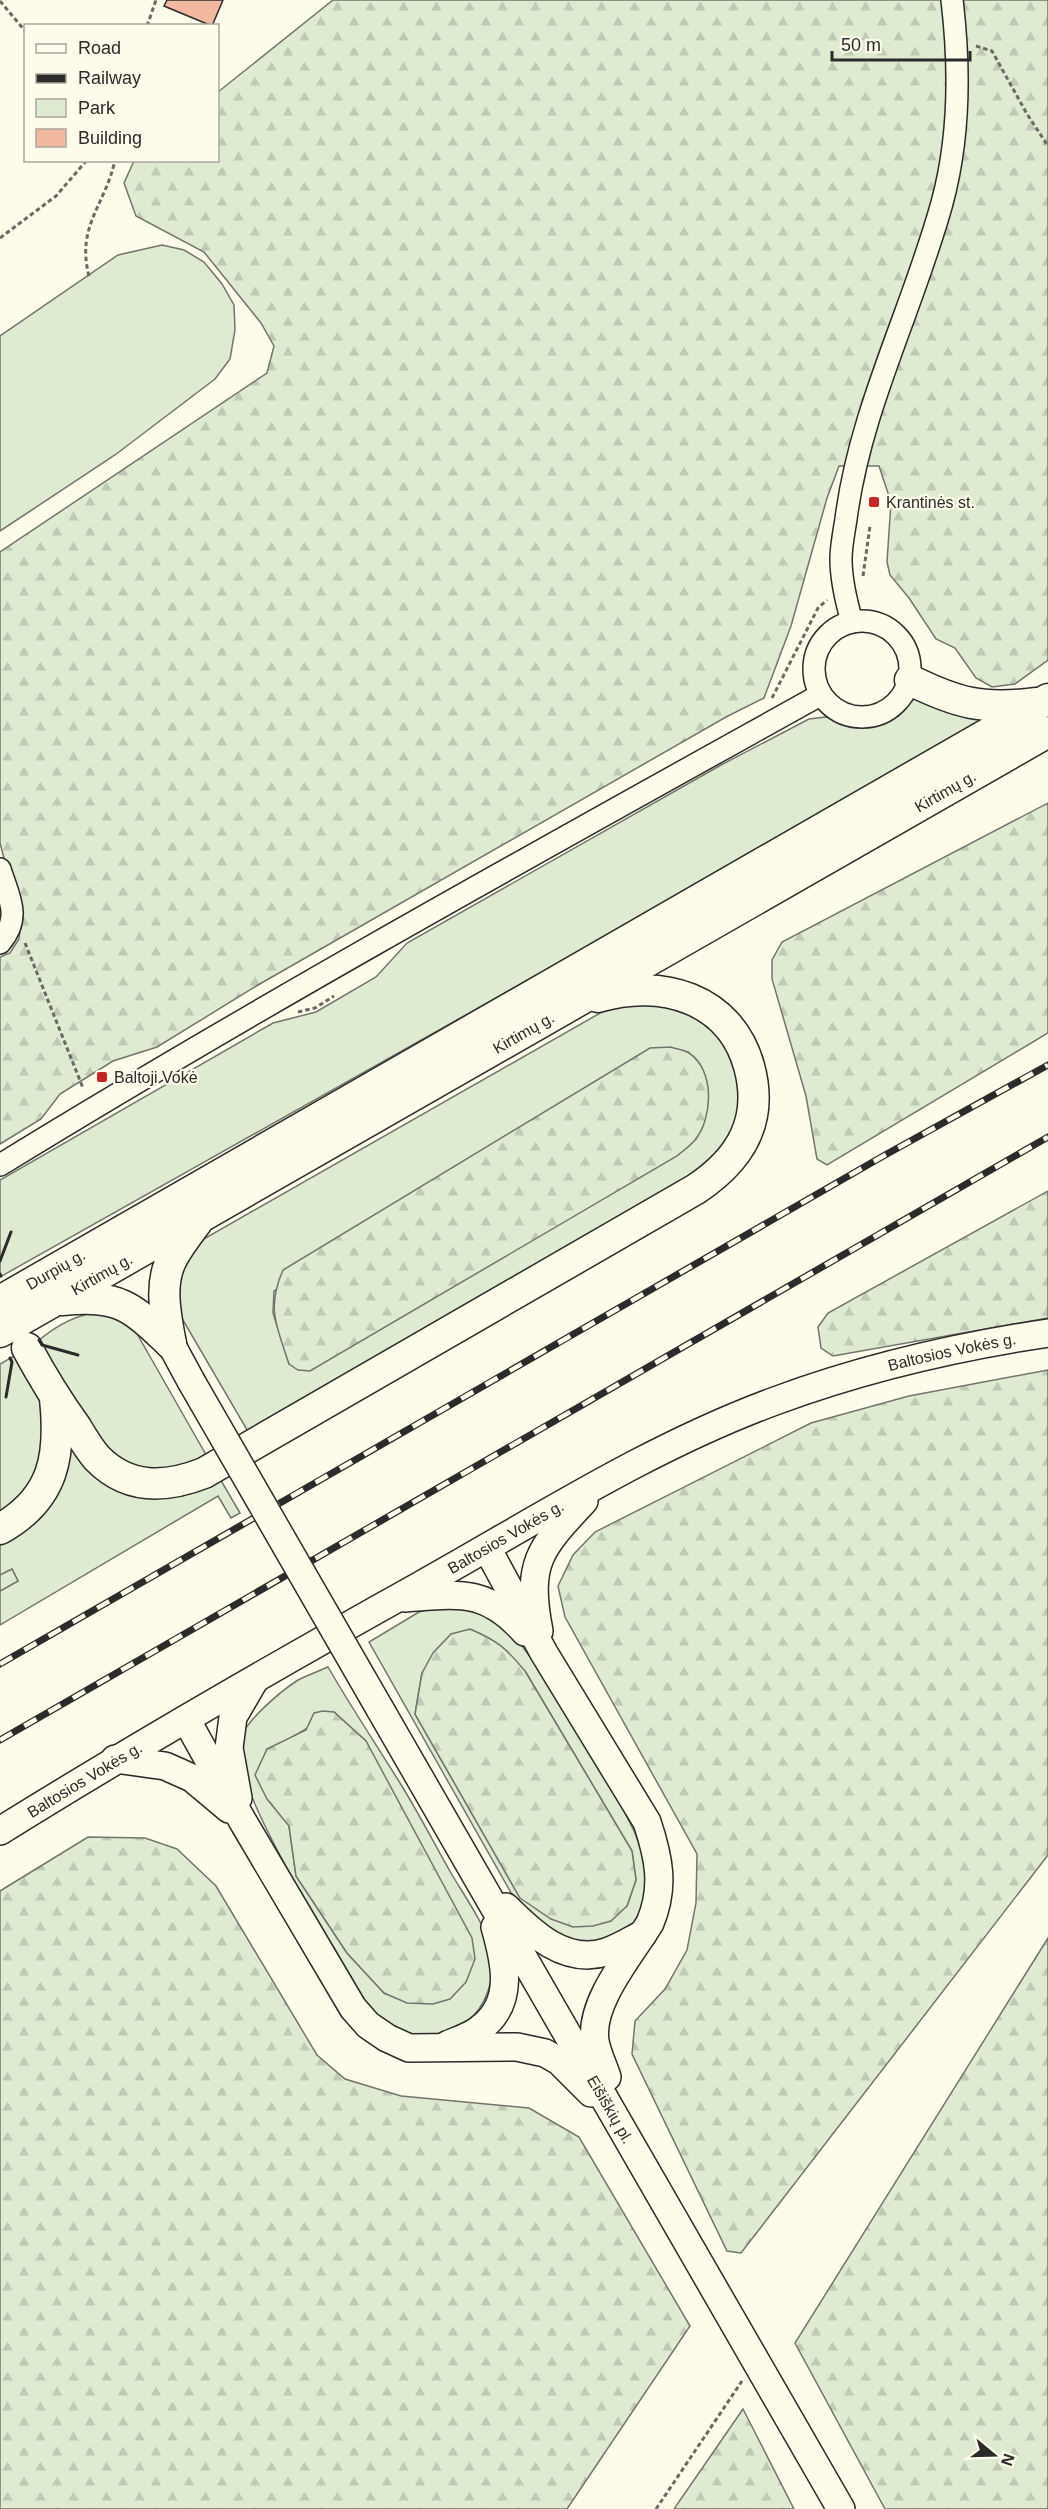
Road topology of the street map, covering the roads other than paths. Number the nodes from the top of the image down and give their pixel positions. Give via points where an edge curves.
1 (952, 0) edge
2 (852, 622) junction
3 (910, 680) junction
4 (820, 695) junction
5 (1046, 701) edge
6 (1048, 732) edge
7 (0, 869) edge
8 (0, 943) edge
9 (566, 1006) junction
10 (0, 1165) edge
11 (201, 1216) junction
12 (111, 1237) joint
13 (56, 1300) junction
14 (0, 1301) edge
15 (0, 1332) edge
16 (1048, 1332) edge
17 (171, 1344) junction
18 (27, 1348) dead end
19 (55, 1398) junction
20 (605, 1480) junction
21 (0, 1529) edge
22 (487, 1548) junction
23 (395, 1599) junction
24 (544, 1653) junction
25 (255, 1680) junction
26 (186, 1719) junction
27 (115, 1759) junction
28 (242, 1820) junction
29 (0, 1831) edge
30 (483, 1886) junction
31 (644, 1934) junction
32 (440, 2049) junction
33 (624, 2130) junction
34 (842, 2509) edge

1 - 2 street via 957,42 957,121 943,200 858,448 841,559
2 - 3 street via 870,621 890,629 902,642 911,666
2 - 4 street via 828,635 818,650 814,675
3 - 4 street via 899,700 885,712 868,718 850,716 833,708
3 - 5 highway via 943,696 982,706
4 - 10 street via 430,913
5 - 12 highway, Kirtimų g.
6 - 9 highway, Kirtimų g.
7 - 8 street via 14,916
9 - 11 highway, Kirtimų g.
9 - 19 highway via 619,991 646,990 690,998 726,1022 746,1056 754,1100 744,1139 716,1176 204,1473 185,1480 146,1484 113,1471 97,1458
11 - 13 highway, Kirtimų g.
11 - 17 highway via 167,1272 164,1301
12 - 14 highway, Durpių g.
13 - 15 highway, Kirtimų g.
13 - 17 highway via 92,1298 118,1303 140,1315
16 - 20 main road, Baltosios Vokės g. via 872,1368 713,1427
17 - 30 main road, Eišiškių pl., bridge
18 - 19 highway
19 - 21 highway via 59,1432 51,1473 30,1505
20 - 22 main road, Baltosios Vokės g.
20 - 24 main road via 552,1535 536,1565 534,1601
22 - 23 main road, Baltosios Vokės g.
22 - 24 main road
23 - 24 main road via 459,1594 492,1604 508,1614
23 - 25 main road, Baltosios Vokės g.
24 - 31 main road via 647,1822 658,1858 660,1886 655,1912
25 - 26 main road, Baltosios Vokės g.
25 - 28 main road via 233,1717 229,1748
26 - 27 main road, Baltosios Vokės g.
26 - 28 main road
27 - 28 main road via 165,1766 192,1778
27 - 29 main road, Baltosios Vokės g.
28 - 32 main road via 353,2008 387,2038 409,2048
30 - 31 main road via 530,1931 562,1950 580,1955 605,1953
30 - 32 main road via 504,1959 502,1997 481,2029
30 - 33 main road, Eišiškių pl.
31 - 33 main road via 606,1993 594,2032
32 - 33 main road via 517,2047 545,2053 576,2076
33 - 34 main road, Eišiškių pl.

